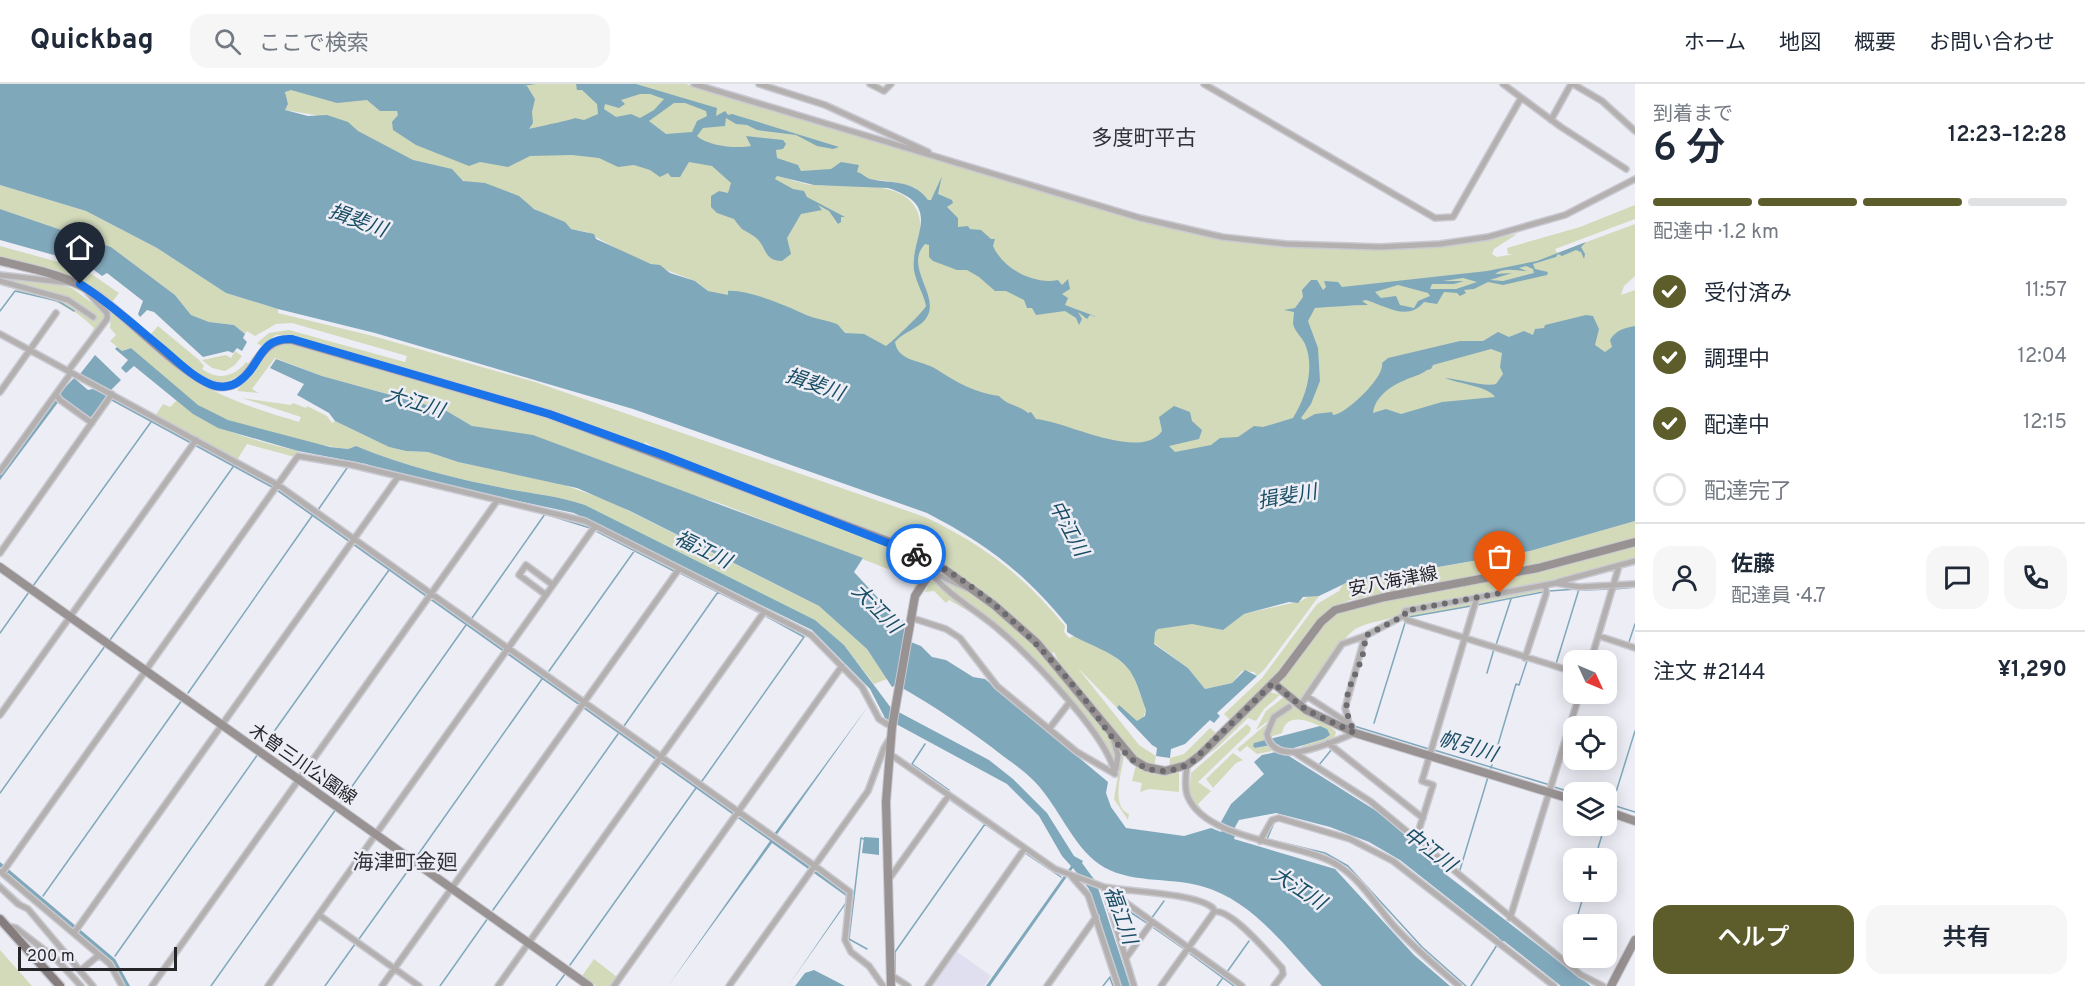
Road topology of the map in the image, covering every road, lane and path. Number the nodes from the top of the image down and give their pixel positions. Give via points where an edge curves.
1 (694, 84) edge
2 (759, 84) edge
3 (870, 84) edge
4 (891, 84) edge
5 (1204, 84) edge
6 (1503, 84) edge
7 (1572, 84) edge
8 (1521, 98) junction
9 (1551, 120) junction
10 (1635, 131) edge
11 (943, 159) junction
12 (1626, 169) dead end
13 (1635, 179) edge
14 (0, 261) edge
15 (0, 275) edge
16 (0, 281) edge
17 (80, 284) junction
18 (56, 313) dead end
19 (93, 317) dead end
20 (0, 334) edge
21 (28, 352) junction
22 (70, 372) junction
23 (0, 392) edge
24 (58, 396) junction
25 (110, 397) junction
26 (92, 423) junction
27 (194, 442) junction
28 (0, 471) edge
29 (398, 477) junction
30 (276, 487) junction
31 (497, 501) junction
32 (595, 526) junction
33 (353, 541) junction
34 (1635, 542) edge
35 (893, 543) junction
36 (0, 553) edge
37 (1635, 561) edge
38 (1619, 566) junction
39 (0, 567) edge
40 (679, 569) junction
41 (931, 572) junction
42 (1556, 582) junction
43 (1635, 584) edge
44 (553, 585) junction
45 (1546, 585) junction
46 (1614, 586) junction
47 (974, 590) junction
48 (430, 595) junction
49 (546, 595) junction
50 (1477, 597) junction
51 (764, 612) junction
52 (1405, 615) junction
53 (70, 616) junction
54 (912, 618) junction
55 (1365, 636) junction
56 (1599, 636) junction
57 (1466, 639) junction
58 (1635, 648) edge
59 (507, 650) junction
60 (1594, 650) edge
61 (1525, 658) junction
62 (842, 666) junction
63 (1563, 669) edge
64 (146, 671) junction
65 (1273, 683) junction
66 (583, 704) junction
67 (1070, 704) junction
68 (1577, 704) edge
69 (1289, 707) dead end
70 (0, 715) edge
71 (1349, 723) junction
72 (222, 725) junction
73 (892, 727) junction
74 (1049, 729) junction
75 (1110, 732) junction
76 (1355, 733) junction
77 (891, 736) junction
78 (1328, 743) junction
79 (890, 753) junction
80 (1295, 753) junction
81 (1430, 754) junction
82 (660, 759) junction
83 (1187, 765) junction
84 (1115, 774) junction
85 (299, 780) junction
86 (1551, 789) junction
87 (949, 795) junction
88 (1563, 795) edge
89 (737, 814) junction
90 (1617, 815) edge
91 (1423, 819) junction
92 (1635, 821) edge
93 (376, 834) junction
94 (1416, 839) junction
95 (1260, 841) junction
96 (1025, 848) junction
97 (813, 869) junction
98 (3, 871) edge
99 (1068, 875) junction
100 (888, 880) junction
101 (1102, 886) junction
102 (0, 888) edge
103 (452, 888) junction
104 (1214, 912) junction
105 (319, 915) junction
106 (1096, 917) junction
107 (1510, 918) junction
108 (0, 919) edge
109 (1150, 924) junction
110 (8, 926) junction
111 (75, 931) junction
112 (1635, 940) edge
113 (529, 943) junction
114 (1188, 948) junction
115 (99, 955) junction
116 (1125, 958) junction
117 (395, 969) junction
118 (81, 970) junction
119 (891, 975) junction
120 (60, 986) edge
121 (81, 986) edge
122 (93, 986) edge
123 (122, 986) edge
124 (152, 986) edge
125 (268, 986) edge
126 (382, 986) edge
127 (419, 986) edge
128 (498, 986) edge
129 (589, 986) edge
130 (614, 986) edge
131 (729, 986) edge
132 (883, 986) edge
133 (891, 986) edge
134 (908, 986) edge
135 (928, 986) edge
136 (1047, 986) edge
137 (1118, 986) edge
138 (1134, 986) edge
139 (1161, 986) edge
140 (1242, 986) edge
141 (1274, 986) edge
142 (1458, 986) edge
143 (1554, 986) edge
144 (1603, 986) edge
145 (1611, 986) edge

1 - 11 street
2 - 11 street via 825,105
3 - 4 street via 884,91
5 - 8 street via 1435,218 1452,217
6 - 8 street
7 - 9 street
7 - 10 street via 1602,101
8 - 9 street
9 - 12 street
11 - 13 street via 1187,230 1286,244 1350,248 1440,243 1508,232 1582,208
14 - 17 main road
15 - 17 street
16 - 19 street via 68,300
17 - 22 street via 107,319
17 - 35 main road via 189,371 213,385 235,384 248,374 268,344 292,339 549,414
18 - 21 street
20 - 21 street
21 - 22 street
21 - 23 street
22 - 24 street
22 - 25 street
24 - 26 street
24 - 28 street
25 - 26 street
25 - 27 street
26 - 36 street
27 - 30 street
27 - 53 street
29 - 30 street via 298,456
29 - 31 street
29 - 33 street
30 - 33 street
30 - 64 street
31 - 32 street via 561,514
31 - 48 street
32 - 40 street
32 - 44 street
33 - 48 street
33 - 72 street
34 - 65 main road, 安八海津線 via 1538,568 1341,607 1321,621
35 - 41 street
35 - 47 main road
37 - 38 street
38 - 42 street
38 - 46 street
39 - 53 main road, 木曽三川公園線
40 - 51 street
40 - 66 street
41 - 47 street
41 - 54 main road via 915,596
41 - 67 street via 1012,642
42 - 45 street
42 - 46 street via 1579,587
43 - 46 street
44 - 49 street
44 - 49 street via 526,565 519,575
45 - 50 street
45 - 61 street
46 - 56 street
47 - 75 main road via 1036,643
48 - 59 street
48 - 85 street
49 - 59 street
50 - 52 street via 1405,611
50 - 57 street
51 - 62 street via 817,639
51 - 82 street
52 - 55 street
52 - 57 street via 1407,620
53 - 64 main road, 木曽三川公園線
53 - 70 street
54 - 73 main road
54 - 74 street via 960,638 996,686
55 - 71 street via 1346,704
55 - 71 street via 1342,644 1306,698
56 - 58 street
56 - 60 street
57 - 61 street
57 - 81 street
59 - 66 street
59 - 93 street
61 - 63 street
62 - 73 street via 868,695 879,718
62 - 89 street
64 - 72 main road, 木曽三川公園線
64 - 98 street
65 - 76 main road via 1306,710
65 - 83 main road, 安八海津線
66 - 82 street
66 - 103 street
67 - 74 street
67 - 84 street via 1111,758
68 - 86 street
69 - 80 street via 1274,717 1267,734 1273,747
71 - 76 street
72 - 85 main road, 木曽三川公園線
72 - 111 street
73 - 77 main road
74 - 84 street via 1077,752
75 - 83 main road via 1134,760 1146,767 1165,771
75 - 84 street via 1118,755
76 - 78 street
76 - 81 main road
77 - 79 main road
77 - 97 street via 868,791
78 - 80 street
78 - 91 street
79 - 87 street
79 - 100 main road via 886,802
80 - 94 street via 1370,801
81 - 86 main road
81 - 91 street via 1422,780 1433,785
82 - 89 street
82 - 113 street
83 - 95 street via 1187,796 1199,811
85 - 93 main road, 木曽三川公園線
85 - 124 street
86 - 88 main road
86 - 107 street
87 - 96 street
87 - 100 street
89 - 97 street via 774,837
89 - 130 street
90 - 92 main road
91 - 94 street
93 - 103 main road, 木曽三川公園線
93 - 105 street
94 - 107 street
95 - 142 street via 1338,865 1396,928
95 - 143 street via 1272,820 1279,818 1367,847 1393,861
96 - 99 street
96 - 135 street
97 - 131 street
97 - 132 street via 850,892 847,946
98 - 111 street
99 - 101 street
99 - 106 street via 1088,895
100 - 119 main road
101 - 104 street via 1198,901
101 - 109 street
101 - 116 street
102 - 118 street via 28,909
103 - 113 main road, 木曽三川公園線
103 - 117 street
104 - 114 street
104 - 141 street via 1221,911 1234,920 1282,968 1283,974
105 - 117 street
105 - 125 street
106 - 136 street
106 - 137 street
107 - 144 street via 1581,975
108 - 110 main road
109 - 114 street
109 - 116 street
110 - 120 main road
110 - 121 street via 56,959
111 - 115 street
112 - 145 main road
113 - 128 street
113 - 129 main road, 木曽三川公園線
114 - 139 street
114 - 140 street
115 - 118 street
115 - 123 street via 110,964
116 - 138 street
117 - 126 street
117 - 127 street
118 - 122 street
119 - 133 main road
119 - 134 street

